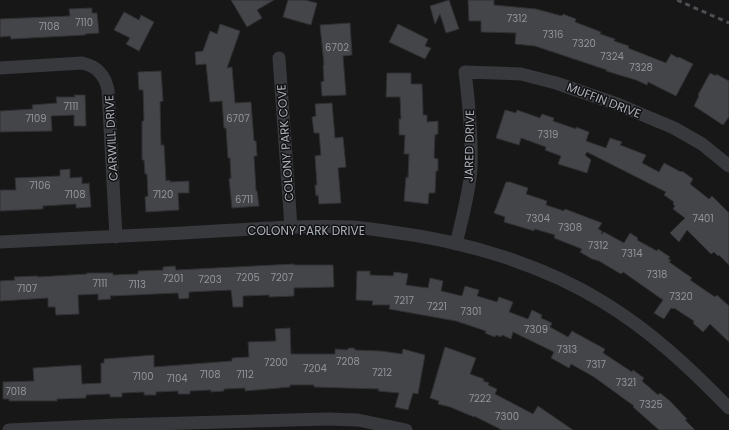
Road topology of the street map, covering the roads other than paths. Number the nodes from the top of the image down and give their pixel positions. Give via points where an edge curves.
1 (279, 58) dead end
2 (0, 68) edge
3 (465, 72) joint
4 (729, 166) edge
5 (291, 227) junction
6 (116, 237) junction
7 (0, 242) edge
8 (456, 244) junction
9 (729, 408) edge
10 (9, 430) edge
11 (23, 430) edge
12 (406, 430) edge

1 - 5 street, COLONY PARK COVE
2 - 6 street, CARWILL DRIVE via 82,64 94,67 103,76 108,90
3 - 4 street, MUFFIN DRIVE via 522,74 616,104 674,128 702,144
3 - 8 street, JARED DRIVE via 470,113 470,169 464,214
5 - 6 street, COLONY PARK DRIVE
5 - 8 street, COLONY PARK DRIVE via 355,227
6 - 7 street, COLONY PARK DRIVE
8 - 9 street, COLONY PARK DRIVE via 517,262 560,279 602,301 665,346
10 - 11 street
11 - 12 street via 328,418 358,420

